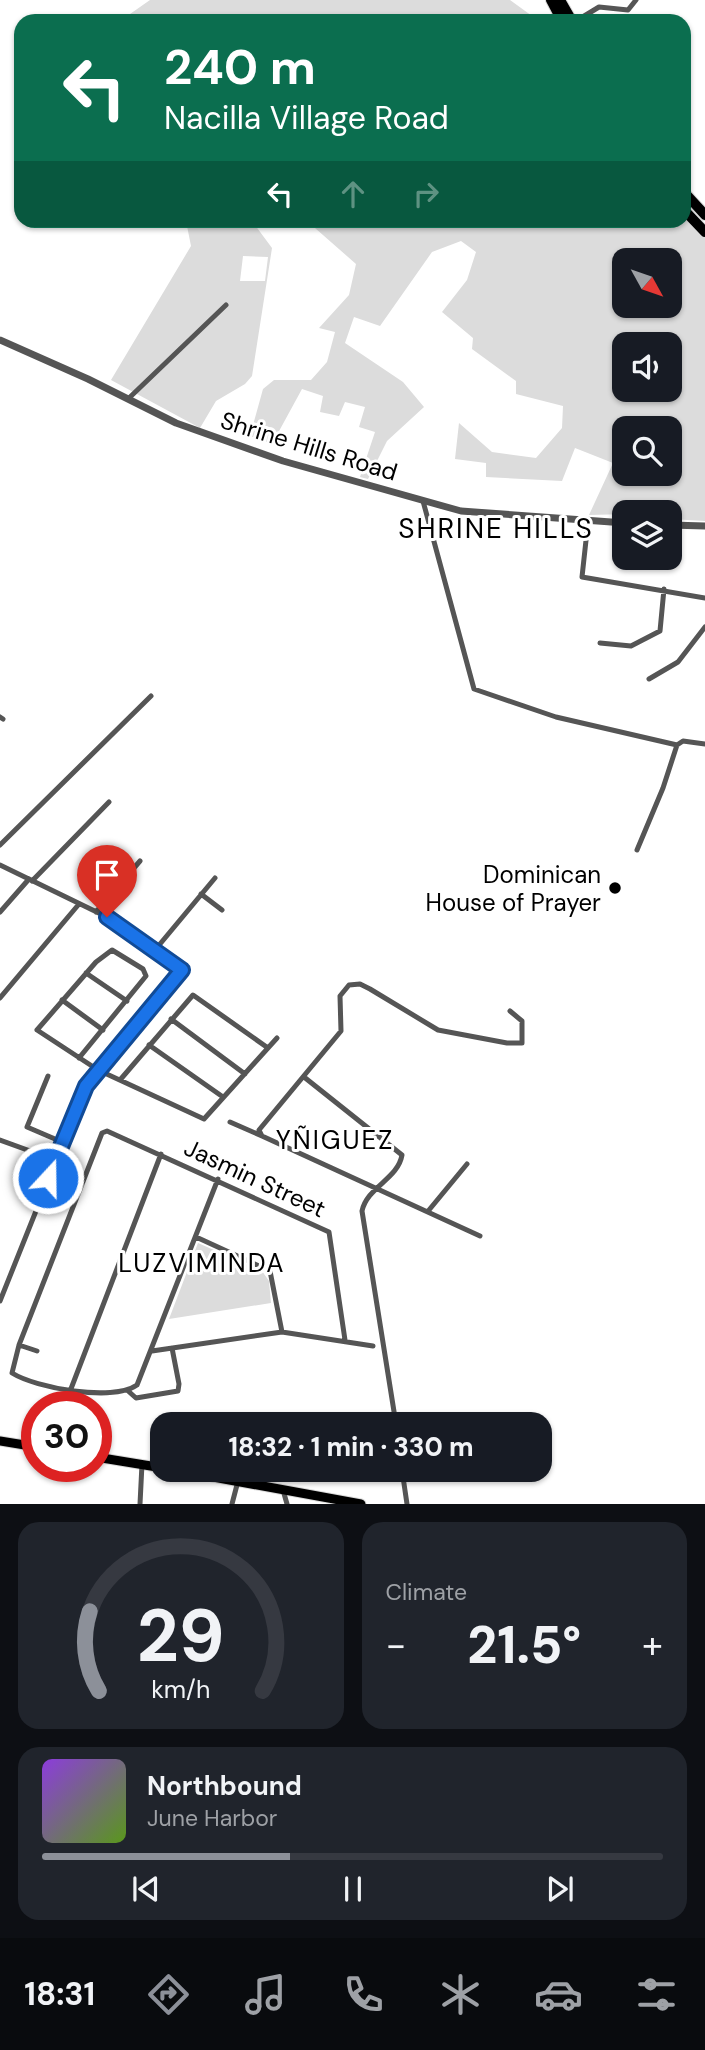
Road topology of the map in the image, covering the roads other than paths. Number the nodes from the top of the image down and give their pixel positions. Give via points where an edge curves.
1 (636, 0) edge
2 (586, 14) edge
3 (691, 200) edge
4 (705, 215) edge
5 (691, 217) edge
6 (705, 232) edge
7 (226, 306) dead end
8 (0, 340) edge
9 (128, 399) junction
10 (423, 501) junction
11 (588, 522) junction
12 (612, 523) edge
13 (682, 525) edge
14 (705, 526) edge
15 (664, 589) junction
16 (705, 598) edge
17 (705, 627) edge
18 (600, 643) dead end
19 (649, 679) dead end
20 (151, 696) dead end
21 (705, 744) edge
22 (677, 745) junction
23 (108, 802) dead end
24 (0, 845) edge
25 (637, 849) dead end
26 (139, 861) dead end
27 (0, 864) edge
28 (215, 878) dead end
29 (31, 880) junction
30 (201, 894) junction
31 (79, 904) junction
32 (222, 910) dead end
33 (0, 912) edge
34 (96, 912) junction
35 (155, 950) junction
36 (86, 973) junction
37 (0, 998) edge
38 (62, 1000) junction
39 (127, 1001) junction
40 (510, 1011) dead end
41 (171, 1019) junction
42 (103, 1030) junction
43 (277, 1038) dead end
44 (149, 1045) junction
45 (268, 1048) junction
46 (79, 1058) junction
47 (98, 1070) junction
48 (245, 1074) junction
49 (48, 1076) dead end
50 (304, 1077) junction
51 (120, 1080) junction
52 (223, 1097) junction
53 (230, 1122) dead end
54 (262, 1136) junction
55 (0, 1140) edge
56 (62, 1142) junction
57 (161, 1154) junction
58 (55, 1160) junction
59 (467, 1164) dead end
60 (218, 1179) junction
61 (377, 1189) junction
62 (429, 1210) junction
63 (480, 1236) dead end
64 (196, 1237) junction
65 (0, 1301) edge
66 (282, 1332) junction
67 (345, 1340) junction
68 (19, 1345) junction
69 (373, 1346) dead end
70 (172, 1348) junction
71 (37, 1351) dead end
72 (152, 1351) junction
73 (69, 1390) junction
74 (127, 1390) junction
75 (394, 1412) edge
76 (0, 1441) edge
77 (21, 1444) edge
78 (112, 1459) edge
79 (142, 1464) junction
80 (150, 1466) edge
81 (238, 1482) edge
82 (244, 1482) edge
83 (404, 1482) edge
84 (283, 1489) junction
85 (323, 1501) edge
86 (140, 1504) edge
87 (232, 1504) edge
88 (287, 1504) edge
89 (357, 1504) edge
90 (407, 1504) edge

1 - 2 street via 628,10 599,7
3 - 4 highway
5 - 6 highway
7 - 9 street
8 - 9 street, Shrine Hills Road
9 - 10 street, Shrine Hills Road via 240,447
10 - 11 street, Shrine Hills Road via 461,511
10 - 22 street via 474,689 556,717
11 - 12 street, Shrine Hills Road
11 - 15 street via 582,577
13 - 14 street
15 - 16 street
15 - 18 street via 660,631 631,646
17 - 19 street via 678,662
20 - 24 street
21 - 22 street via 683,741
22 - 25 street
23 - 29 street
26 - 34 street
27 - 29 street
28 - 30 street
29 - 31 street
29 - 33 street
30 - 32 street
30 - 35 street
31 - 34 street
31 - 37 street
34 - 35 street
35 - 47 street via 182,970
36 - 38 street
36 - 39 street
36 - 39 street via 112,950 143,969 145,979
38 - 42 street
38 - 46 street via 37,1030
39 - 42 street
40 - 50 street via 522,1021 523,1043 438,1030 370,989 349,985 340,996 341,1031
41 - 44 street
41 - 45 street via 193,995
41 - 48 street
42 - 46 street
43 - 45 street
44 - 51 street
44 - 52 street
45 - 48 street
46 - 47 street
47 - 51 street
47 - 56 street via 83,1091
48 - 52 street
49 - 56 street via 27,1127
50 - 54 street via 261,1126
50 - 61 street via 401,1152 399,1166
51 - 52 street via 204,1119
53 - 54 street
54 - 61 street
55 - 58 street
56 - 58 street
57 - 60 street, Jasmin Street
57 - 68 street, Jasmin Street via 104,1131
57 - 73 street
58 - 65 street
59 - 62 street
60 - 64 street
60 - 67 street, Jasmin Street via 329,1232
61 - 62 street
61 - 75 street via 362,1211
62 - 63 street
64 - 66 street via 270,1271
64 - 72 street
66 - 67 street
66 - 70 street
67 - 69 street
68 - 71 street
68 - 73 street via 12,1373
70 - 72 street
70 - 74 street via 178,1391 136,1398
72 - 74 street via 139,1382
73 - 74 street
76 - 77 main road
78 - 79 main road
79 - 80 main road
79 - 86 street
81 - 87 street
82 - 84 main road
83 - 90 street
84 - 85 main road
84 - 88 street
85 - 89 main road

